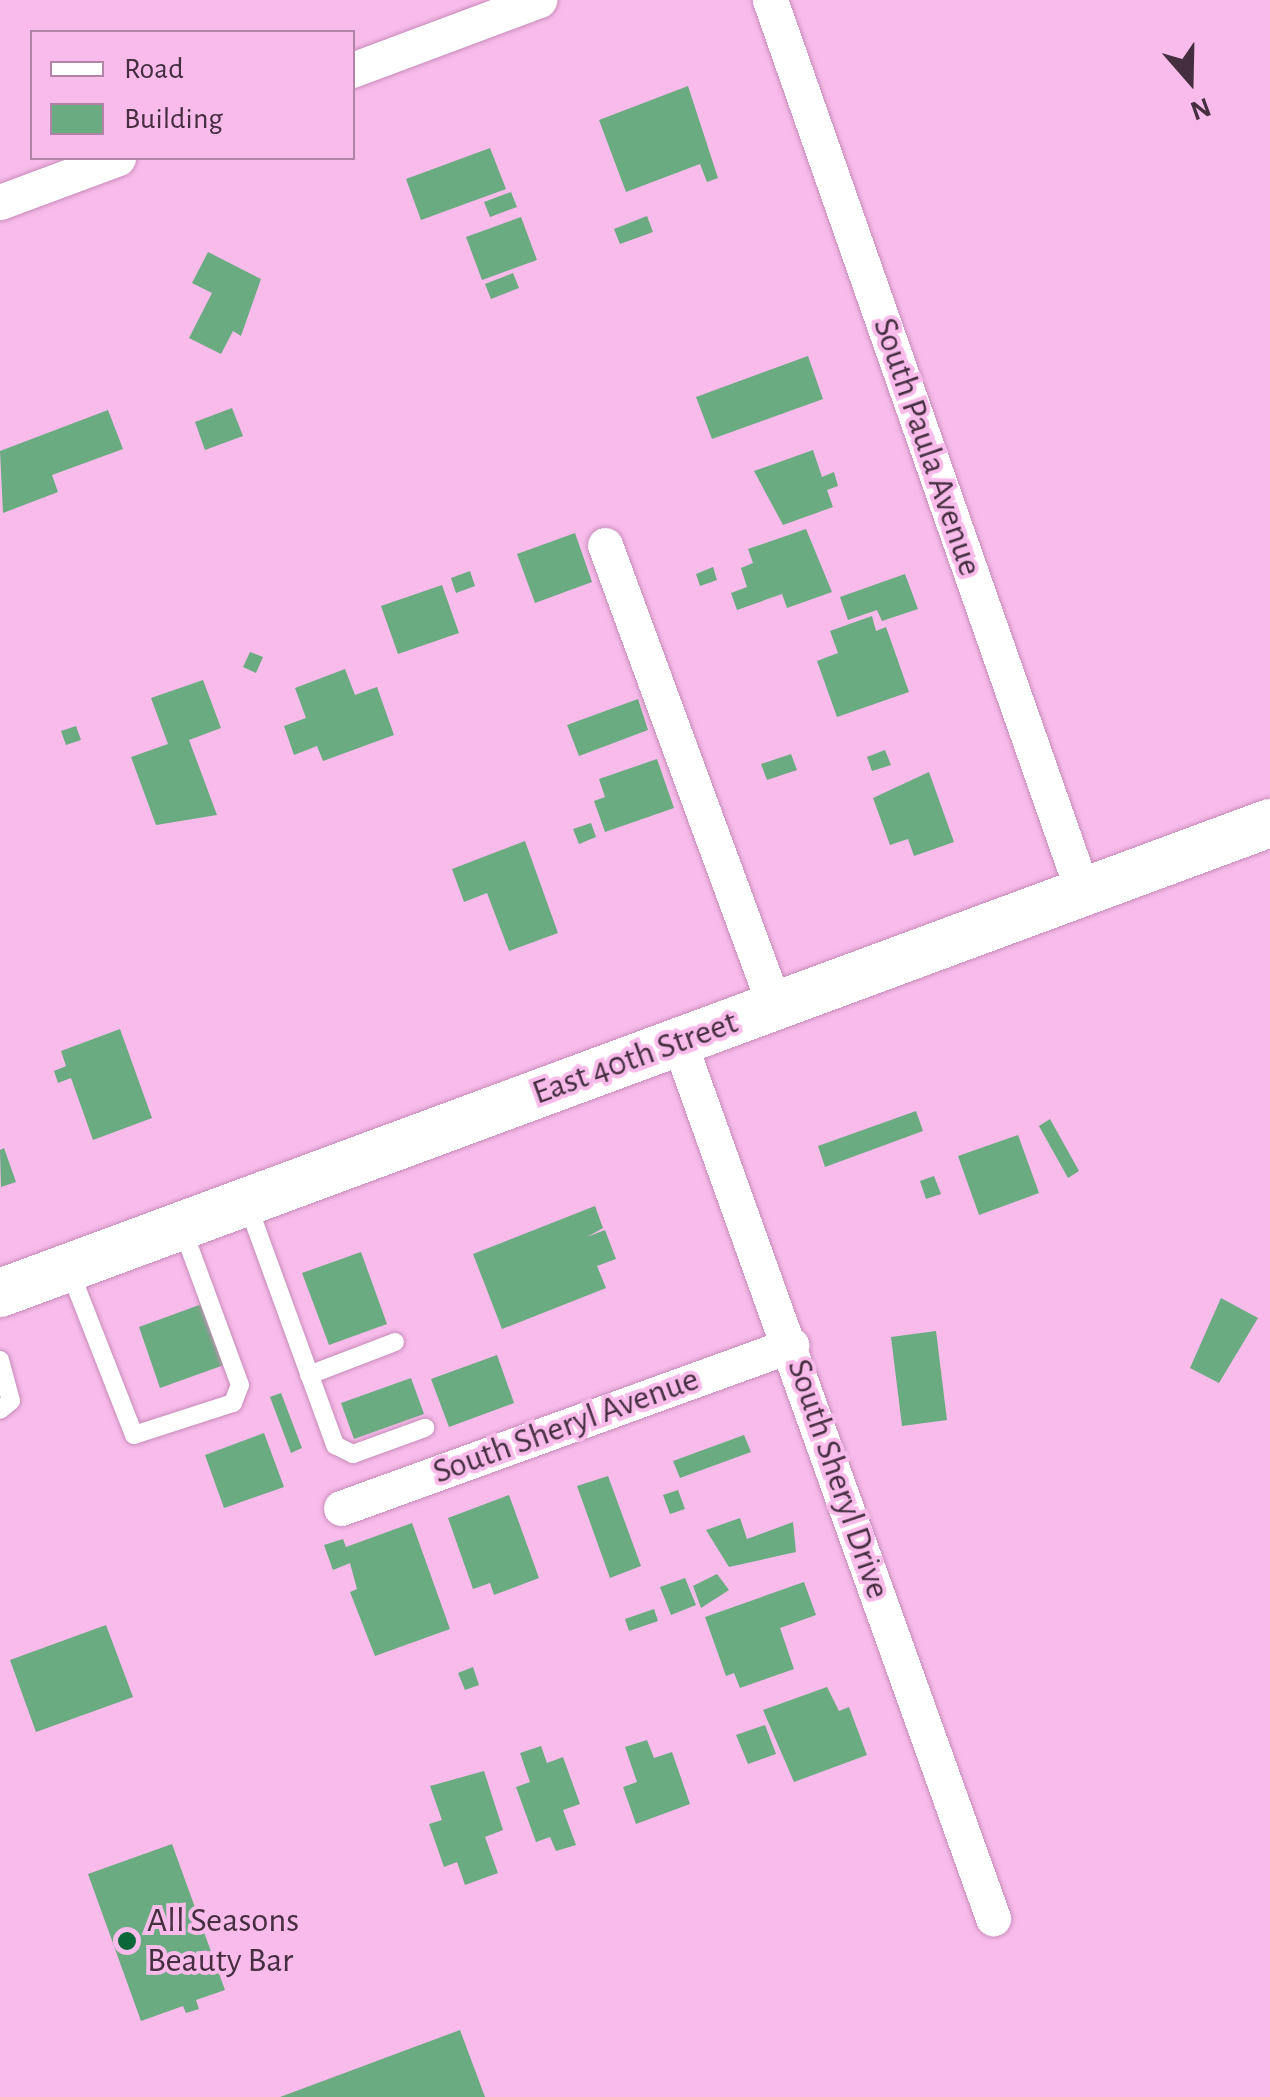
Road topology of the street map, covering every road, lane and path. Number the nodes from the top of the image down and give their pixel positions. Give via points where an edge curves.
1 (540, 0) edge
2 (770, 0) edge
3 (355, 69) edge
4 (113, 160) edge
5 (0, 202) edge
6 (605, 545) dead end
7 (1270, 823) edge
8 (1084, 894) junction
9 (775, 1007) junction
10 (679, 1042) junction
11 (246, 1202) junction
12 (182, 1226) junction
13 (69, 1269) junction
14 (0, 1293) edge
15 (394, 1342) dead end
16 (791, 1345) junction
17 (0, 1360) edge
18 (309, 1374) junction
19 (0, 1410) edge
20 (425, 1428) dead end
21 (341, 1508) dead end
22 (993, 1918) dead end

1 - 3 street
2 - 8 street, South Paula Avenue
4 - 5 street
6 - 9 street
7 - 8 main road, East 40th Street
8 - 9 main road, East 40th Street
9 - 10 main road, East 40th Street
10 - 11 main road, East 40th Street
10 - 16 street, South Sheryl Drive
11 - 12 main road, East 40th Street
11 - 18 lane
12 - 13 main road, East 40th Street
12 - 13 lane via 240,1385 233,1403 134,1435
13 - 14 main road, East 40th Street
15 - 18 lane
16 - 21 street, South Sheryl Avenue
16 - 22 street, South Sheryl Drive
17 - 19 lane via 11,1402
18 - 20 lane via 341,1452

